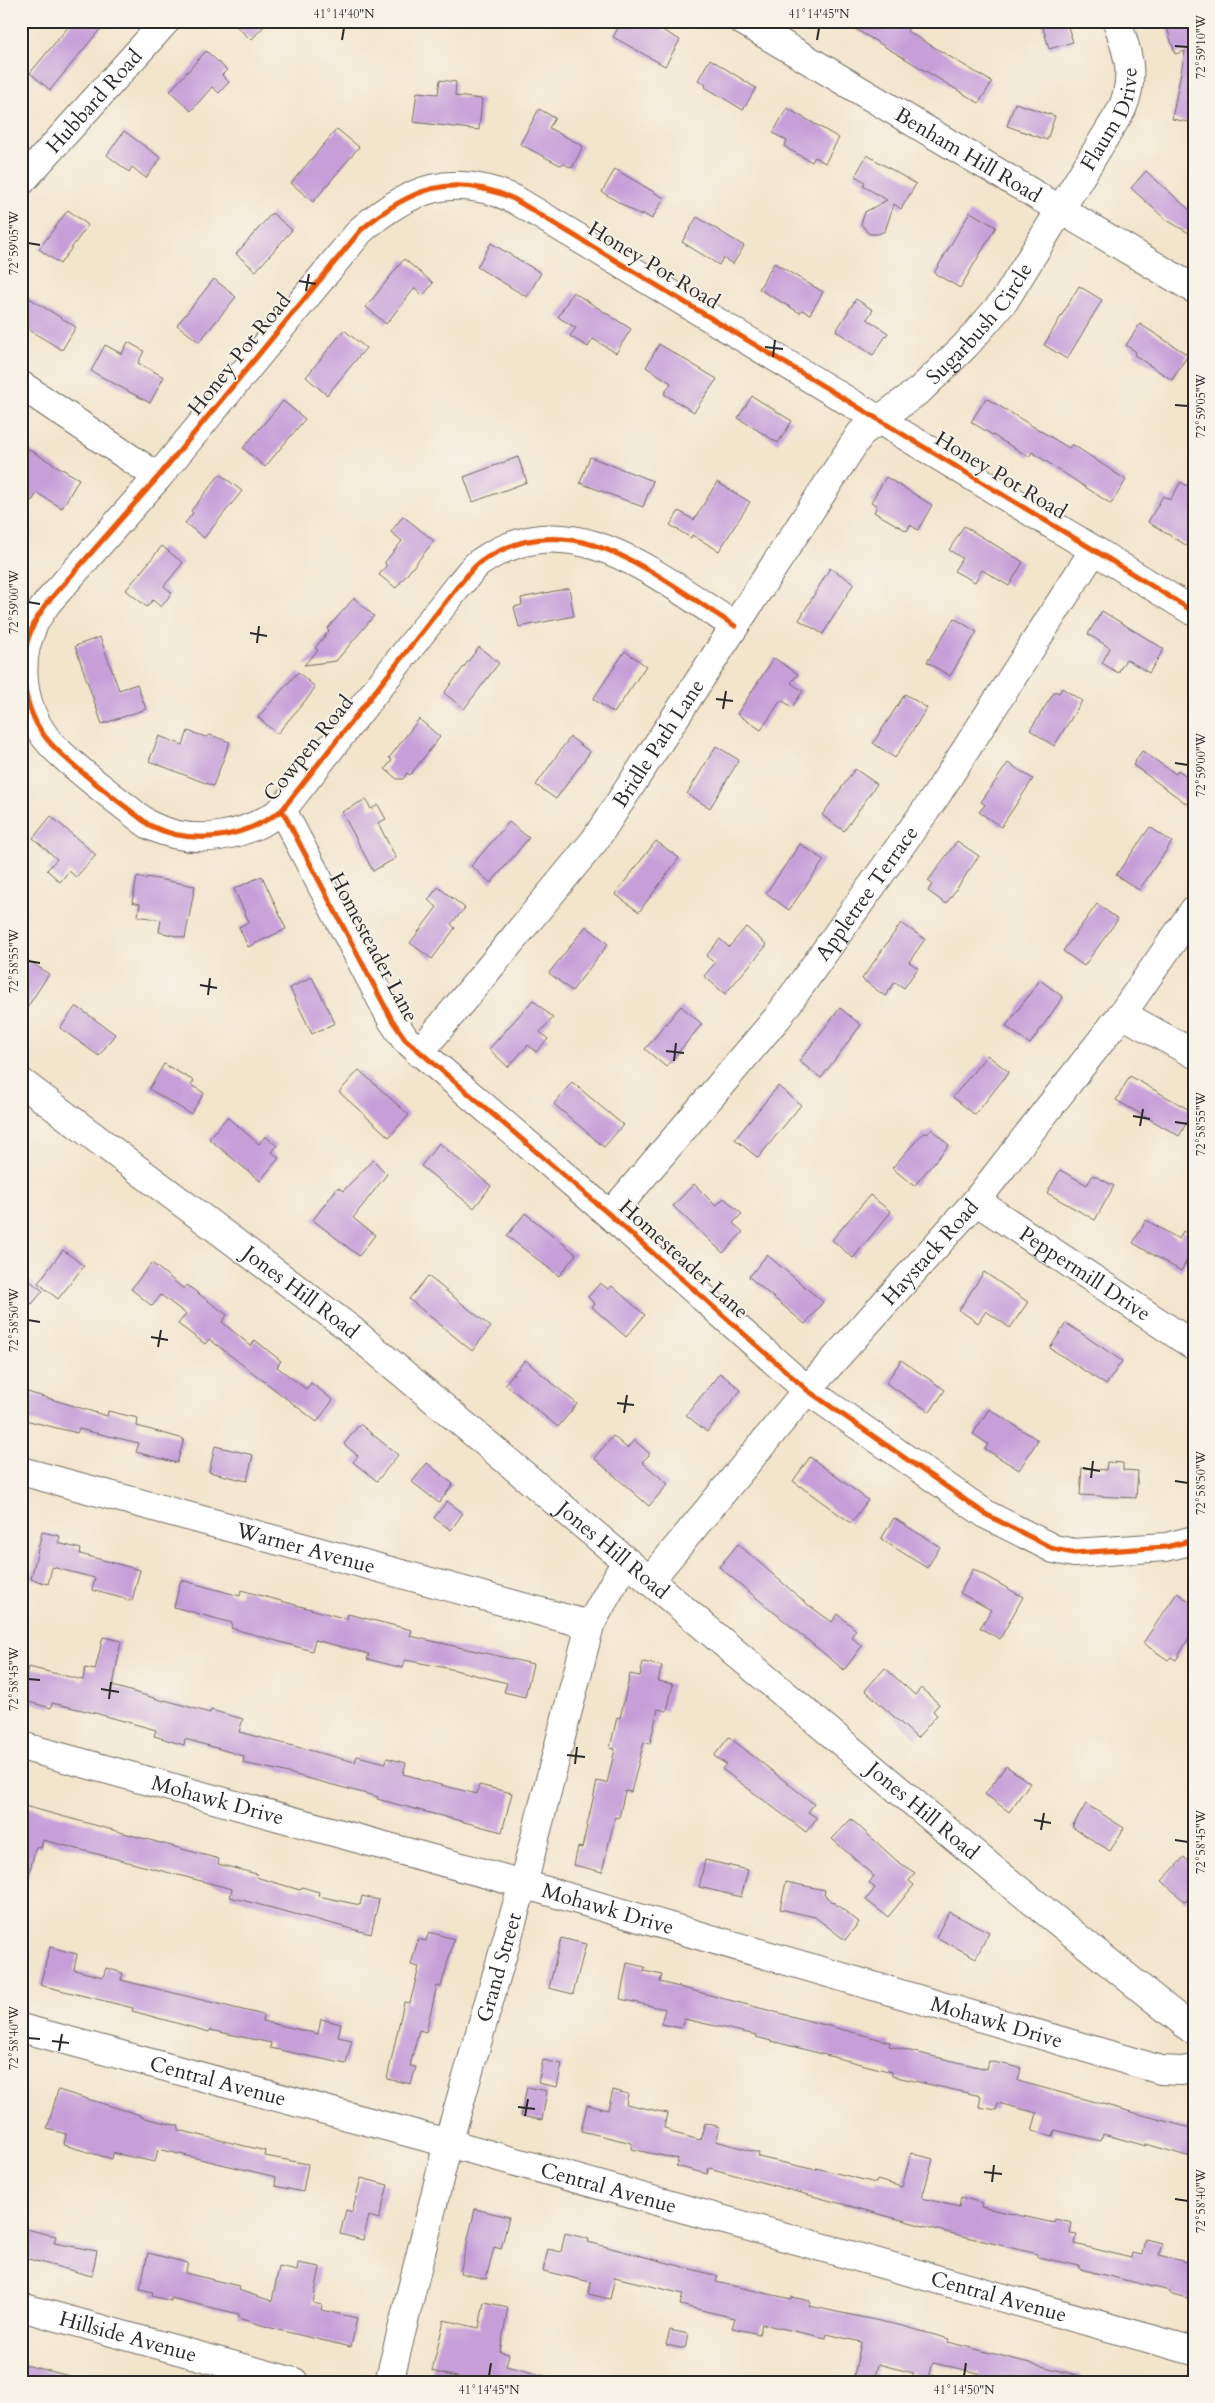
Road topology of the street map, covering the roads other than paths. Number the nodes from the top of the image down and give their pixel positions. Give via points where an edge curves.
1 (166, 21) edge
2 (743, 21) edge
3 (1117, 21) edge
4 (21, 182) edge
5 (1061, 210) junction
6 (1194, 289) edge
7 (21, 385) edge
8 (878, 420) junction
9 (158, 477) junction
10 (1094, 550) junction
11 (1194, 612) edge
12 (734, 626) junction
13 (282, 810) junction
14 (1194, 910) edge
15 (1122, 1014) junction
16 (420, 1053) junction
17 (1194, 1054) edge
18 (21, 1082) edge
19 (976, 1201) junction
20 (610, 1215) junction
21 (1194, 1346) edge
22 (807, 1390) junction
23 (21, 1471) edge
24 (1194, 1540) edge
25 (626, 1562) junction
26 (650, 1580) junction
27 (590, 1625) junction
28 (21, 1746) edge
29 (523, 1884) junction
30 (21, 2028) edge
31 (1194, 2031) edge
32 (1194, 2069) edge
33 (448, 2143) junction
34 (21, 2307) edge
35 (1194, 2352) edge
36 (294, 2382) edge
37 (389, 2382) edge

1 - 4 street, Hubbard Road
2 - 5 street, Benham Hill Road
3 - 5 street, Flaum Drive via 1129,61 1127,96
5 - 6 street, Benham Hill Road
5 - 8 street, Sugarbush Circle via 1004,300 966,345 922,389
7 - 9 street
8 - 9 street, Honey Pot Road via 514,199 480,187 441,186 406,197 362,230
8 - 10 street, Honey Pot Road
8 - 12 street, Bridle Path Lane via 861,432
9 - 13 street, Cowpen Road via 47,603 33,626 22,672 27,698 36,722 55,749 149,826 164,833 205,838 227,836 264,823
10 - 11 street, Honey Pot Road
10 - 20 street, Appletree Terrace via 936,796 784,1009
12 - 13 street, Cowpen Road via 624,556 601,546 576,539 551,538 527,541 503,550 478,564 458,586
12 - 16 street, Bridle Path Lane via 595,840
13 - 16 street, Homesteader Lane via 392,1020
14 - 15 street, Haystack Road
15 - 17 street
15 - 19 street, Haystack Road
16 - 20 street, Homesteader Lane
18 - 25 street, Jones Hill Road via 348,1328
19 - 21 street, Peppermill Drive
19 - 22 street, Haystack Road
20 - 22 street, Homesteader Lane
22 - 24 street, Homesteader Lane via 988,1515 1054,1549 1074,1553 1127,1551
22 - 26 street, Haystack Road
23 - 27 street, Warner Avenue
25 - 26 street, Jones Hill Road
25 - 27 street, Grand Street
26 - 31 street, Jones Hill Road via 995,1871
27 - 29 street, Grand Street
28 - 29 street, Mohawk Drive
29 - 32 street, Mohawk Drive via 1162,2070
29 - 33 street, Grand Street
30 - 33 street, Central Avenue
33 - 35 street, Central Avenue
33 - 37 street, Grand Street
34 - 36 street, Hillside Avenue

